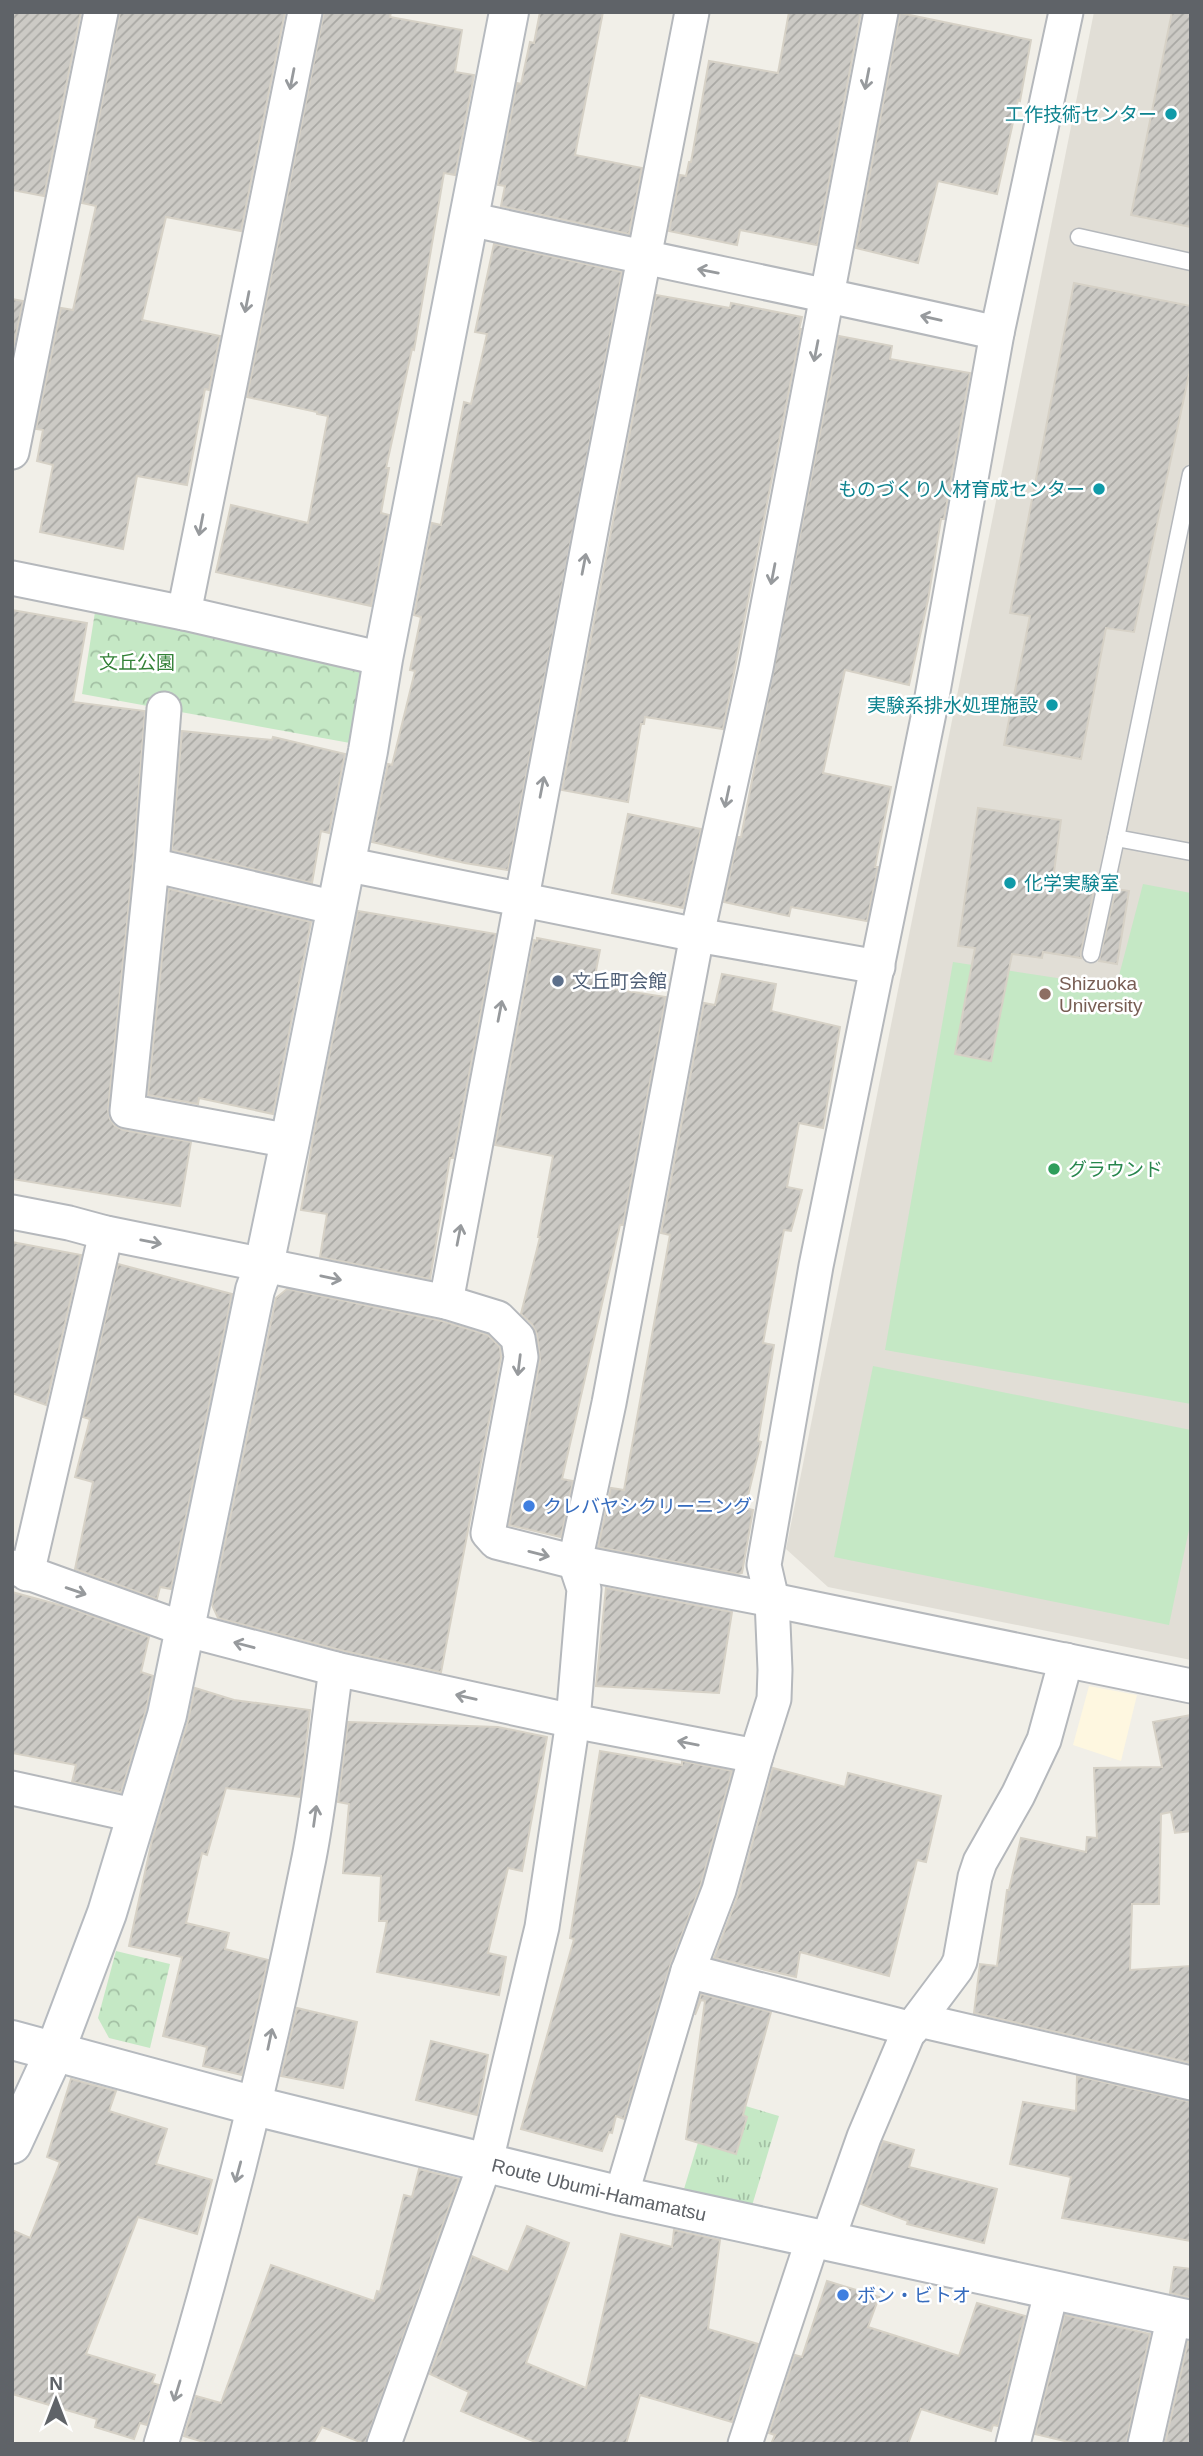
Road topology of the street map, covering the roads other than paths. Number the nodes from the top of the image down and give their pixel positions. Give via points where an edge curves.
1 (101, 12) edge
2 (305, 12) edge
3 (509, 12) edge
4 (692, 12) edge
5 (881, 12) edge
6 (1066, 12) edge
7 (470, 219) junction
8 (1079, 237) dead end
9 (644, 259) junction
10 (1191, 262) edge
11 (827, 294) junction
12 (997, 333) junction
13 (12, 452) edge
14 (1191, 474) edge
15 (12, 578) edge
16 (184, 613) junction
17 (383, 659) junction
18 (164, 709) dead end
19 (1116, 838) junction
20 (1191, 852) edge
21 (345, 864) junction
22 (152, 865) junction
23 (521, 897) junction
24 (336, 908) junction
25 (697, 935) junction
26 (1090, 954) dead end
27 (878, 967) junction
28 (290, 1141) junction
29 (12, 1212) edge
30 (106, 1233) junction
31 (264, 1265) junction
32 (446, 1302) junction
33 (575, 1562) junction
34 (20, 1571) edge
35 (772, 1600) junction
36 (184, 1629) junction
37 (1066, 1660) junction
38 (335, 1669) junction
39 (1191, 1686) edge
40 (573, 1721) junction
41 (755, 1756) junction
42 (12, 1788) edge
43 (138, 1816) junction
44 (688, 1971) junction
45 (915, 2025) junction
46 (12, 2040) edge
47 (55, 2051) junction
48 (1191, 2083) edge
49 (256, 2106) junction
50 (12, 2144) edge
51 (486, 2161) junction
52 (621, 2196) junction
53 (821, 2238) junction
54 (1052, 2289) junction
55 (1183, 2318) edge
56 (161, 2444) edge
57 (384, 2444) edge
58 (745, 2444) edge
59 (1013, 2444) edge
60 (1145, 2444) edge

1 - 13 street
2 -> 16 street
3 - 7 street
4 - 9 street
5 -> 11 street
6 - 12 street
7 - 9 street
7 - 17 street
8 - 10 lane
11 -> 9 street
23 -> 9 street
12 -> 11 street
11 -> 25 street via 755,668
12 - 27 street
14 - 19 lane
15 - 16 street
16 - 17 street
17 - 21 street
18 - 22 street
19 - 20 lane
19 - 26 lane
21 - 23 street
21 - 24 street
22 - 24 street
22 - 28 street via 127,1111
23 - 25 street
32 -> 23 street
24 - 28 street
25 - 27 street
25 - 33 street
27 - 35 street via 816,1266 764,1566
28 - 31 street
29 - 30 street
30 -> 31 street
30 - 34 street
31 -> 32 street
31 - 36 street
32 -> 33 street via 498,1318 517,1338 521,1357 488,1533 496,1542
33 - 35 street
33 - 40 street via 584,1589
34 -> 36 street
35 - 37 street
35 - 41 street via 774,1699
38 -> 36 street
36 - 43 street via 167,1715
37 - 39 street
37 - 45 street via 1044,1740 980,1862 960,1961
40 -> 38 street
49 -> 38 street via 309,1856
41 -> 40 street
40 - 51 street via 542,1927
41 - 44 street via 719,1890
42 - 43 street
43 - 47 street
44 - 45 street
44 - 52 street
45 - 48 street
45 - 53 street
46 - 47 street, Route Ubumi-Hamamatsu
47 - 49 street, Route Ubumi-Hamamatsu
47 - 50 street
49 - 51 street, Route Ubumi-Hamamatsu
49 -> 56 street via 200,2319
51 - 52 street, Route Ubumi-Hamamatsu
51 - 57 street
52 - 53 street, Route Ubumi-Hamamatsu
53 - 54 street, Route Ubumi-Hamamatsu
53 - 58 street
54 - 55 street, Route Ubumi-Hamamatsu
54 - 59 street
55 - 60 street

